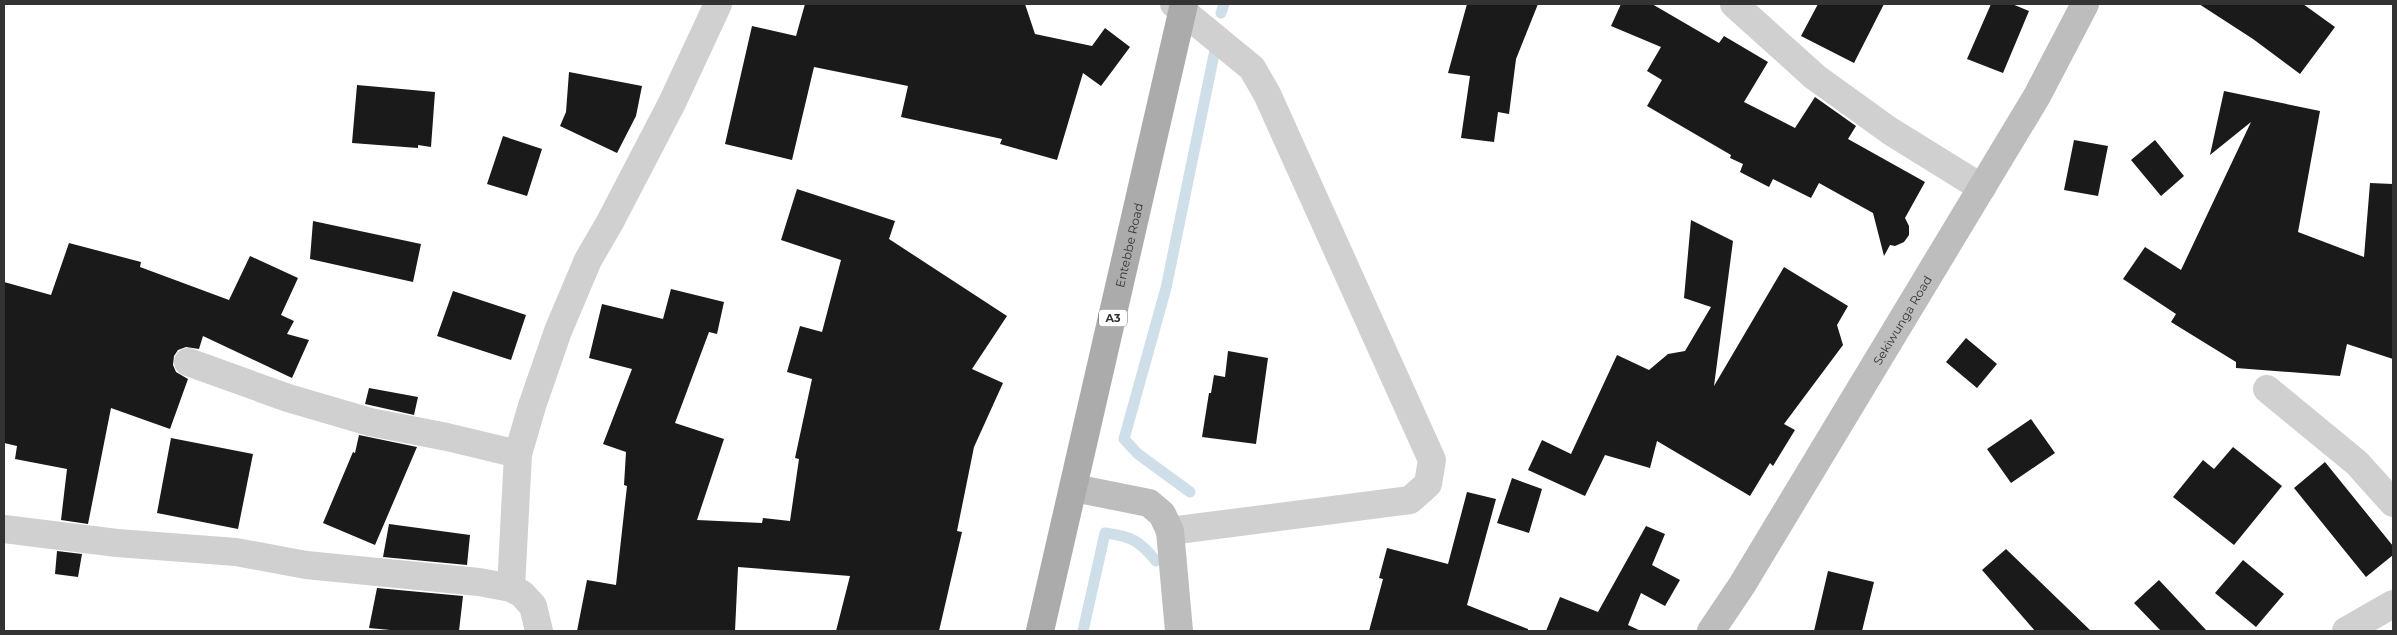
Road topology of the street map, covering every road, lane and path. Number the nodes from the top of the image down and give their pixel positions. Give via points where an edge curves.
1 (718, 4) edge
2 (1734, 4) edge
3 (2085, 4) edge
4 (1180, 6) edge
5 (1982, 188) junction
6 (188, 362) dead end
7 (2267, 389) dead end
8 (518, 454) junction
9 (1074, 488) junction
10 (2393, 503) edge
11 (4, 529) edge
12 (1170, 531) junction
13 (511, 588) junction
14 (2393, 604) edge
15 (539, 631) edge
16 (1040, 631) edge
17 (1179, 631) edge
18 (1711, 631) edge
19 (2346, 631) edge

1 - 8 street via 672,103 588,260 558,331
2 - 5 street via 1815,78 1890,131
3 - 5 main road, Sekiwunga Road via 2037,96
4 - 9 main road, Entebbe Road / A3
4 - 12 street via 1252,68 1267,94 1432,460 1428,484 1410,500
5 - 18 main road, Sekiwunga Road
6 - 8 street via 288,398 370,422
7 - 10 street via 2356,463
8 - 13 street
9 - 12 main road via 1149,503 1162,514
9 - 16 main road, Entebbe Road / A3
11 - 13 street via 117,543 236,552 306,565
12 - 17 main road
13 - 15 street via 533,606
14 - 19 street

